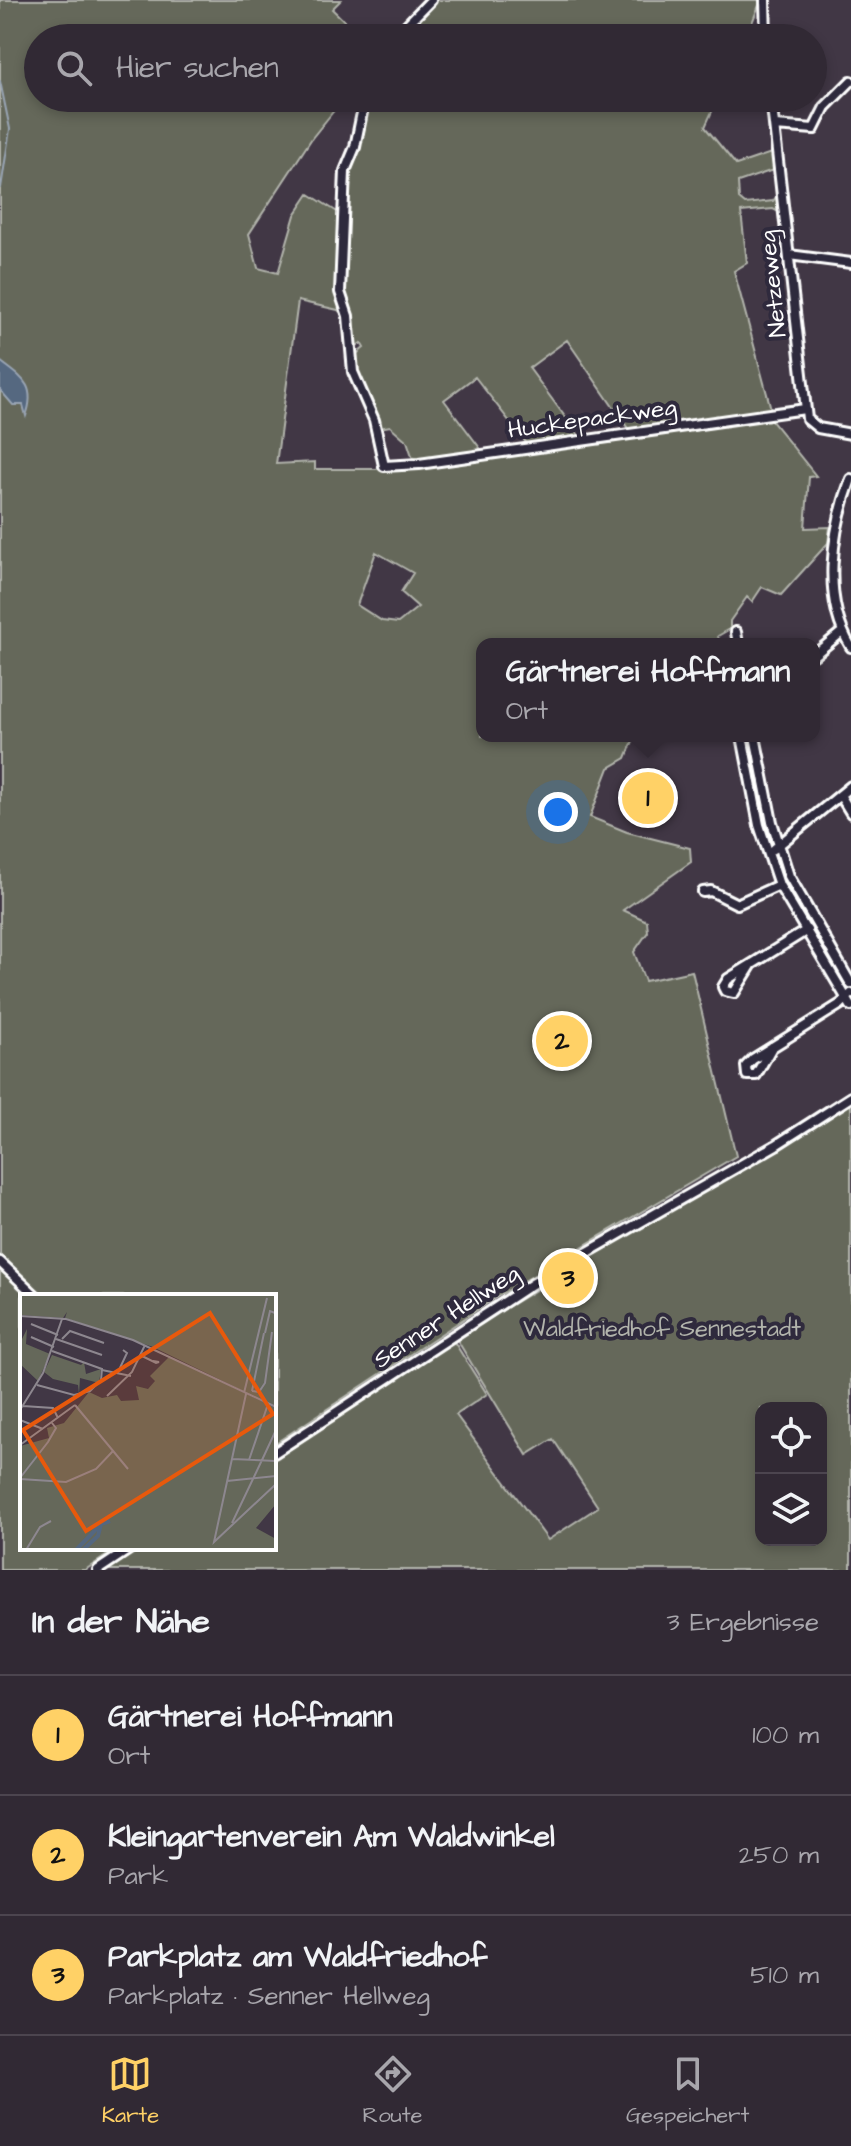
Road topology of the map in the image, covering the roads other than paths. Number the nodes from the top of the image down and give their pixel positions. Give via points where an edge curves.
1 (431, 0) edge
2 (765, 0) edge
3 (408, 24) edge
4 (766, 24) edge
5 (851, 81) edge
6 (827, 107) edge
7 (362, 112) edge
8 (773, 112) edge
9 (824, 112) edge
10 (775, 126) junction
11 (789, 255) junction
12 (851, 263) edge
13 (805, 409) junction
14 (851, 434) edge
15 (851, 479) edge
16 (736, 632) dead end
17 (842, 632) junction
18 (737, 638) edge
19 (851, 647) edge
20 (820, 650) edge
21 (743, 742) edge
22 (756, 742) edge
23 (851, 786) edge
24 (840, 795) junction
25 (851, 813) edge
26 (779, 848) junction
27 (767, 852) junction
28 (779, 885) junction
29 (703, 892) dead end
30 (814, 925) junction
31 (804, 932) junction
32 (752, 964) dead end
33 (851, 984) edge
34 (848, 996) edge
35 (851, 1006) edge
36 (772, 1047) dead end
37 (851, 1097) edge
38 (0, 1262) edge
39 (34, 1294) edge
40 (276, 1452) edge
41 (128, 1550) edge
42 (98, 1570) edge

1 - 3 street
2 - 4 street
5 - 6 street
7 - 13 street, Huckepackweg via 345,171 340,292 348,316 353,372 374,420 384,466
8 - 10 street, Netzeweg
9 - 10 street via 814,129
10 - 11 street, Netzeweg
11 - 12 street
11 - 13 street, Netzeweg
13 - 14 street via 818,428
15 - 17 street via 834,552
16 - 18 street
17 - 19 street
17 - 20 street
21 - 27 street
22 - 26 street
23 - 24 street
24 - 25 street
24 - 26 street
26 - 27 street
26 - 30 street
27 - 28 street
28 - 29 street via 737,904
28 - 31 street
30 - 31 street
30 - 33 street
31 - 32 street
31 - 34 street
34 - 35 street
34 - 36 street
37 - 40 street, Senner Hellweg via 532,1284
38 - 39 street
41 - 42 street

